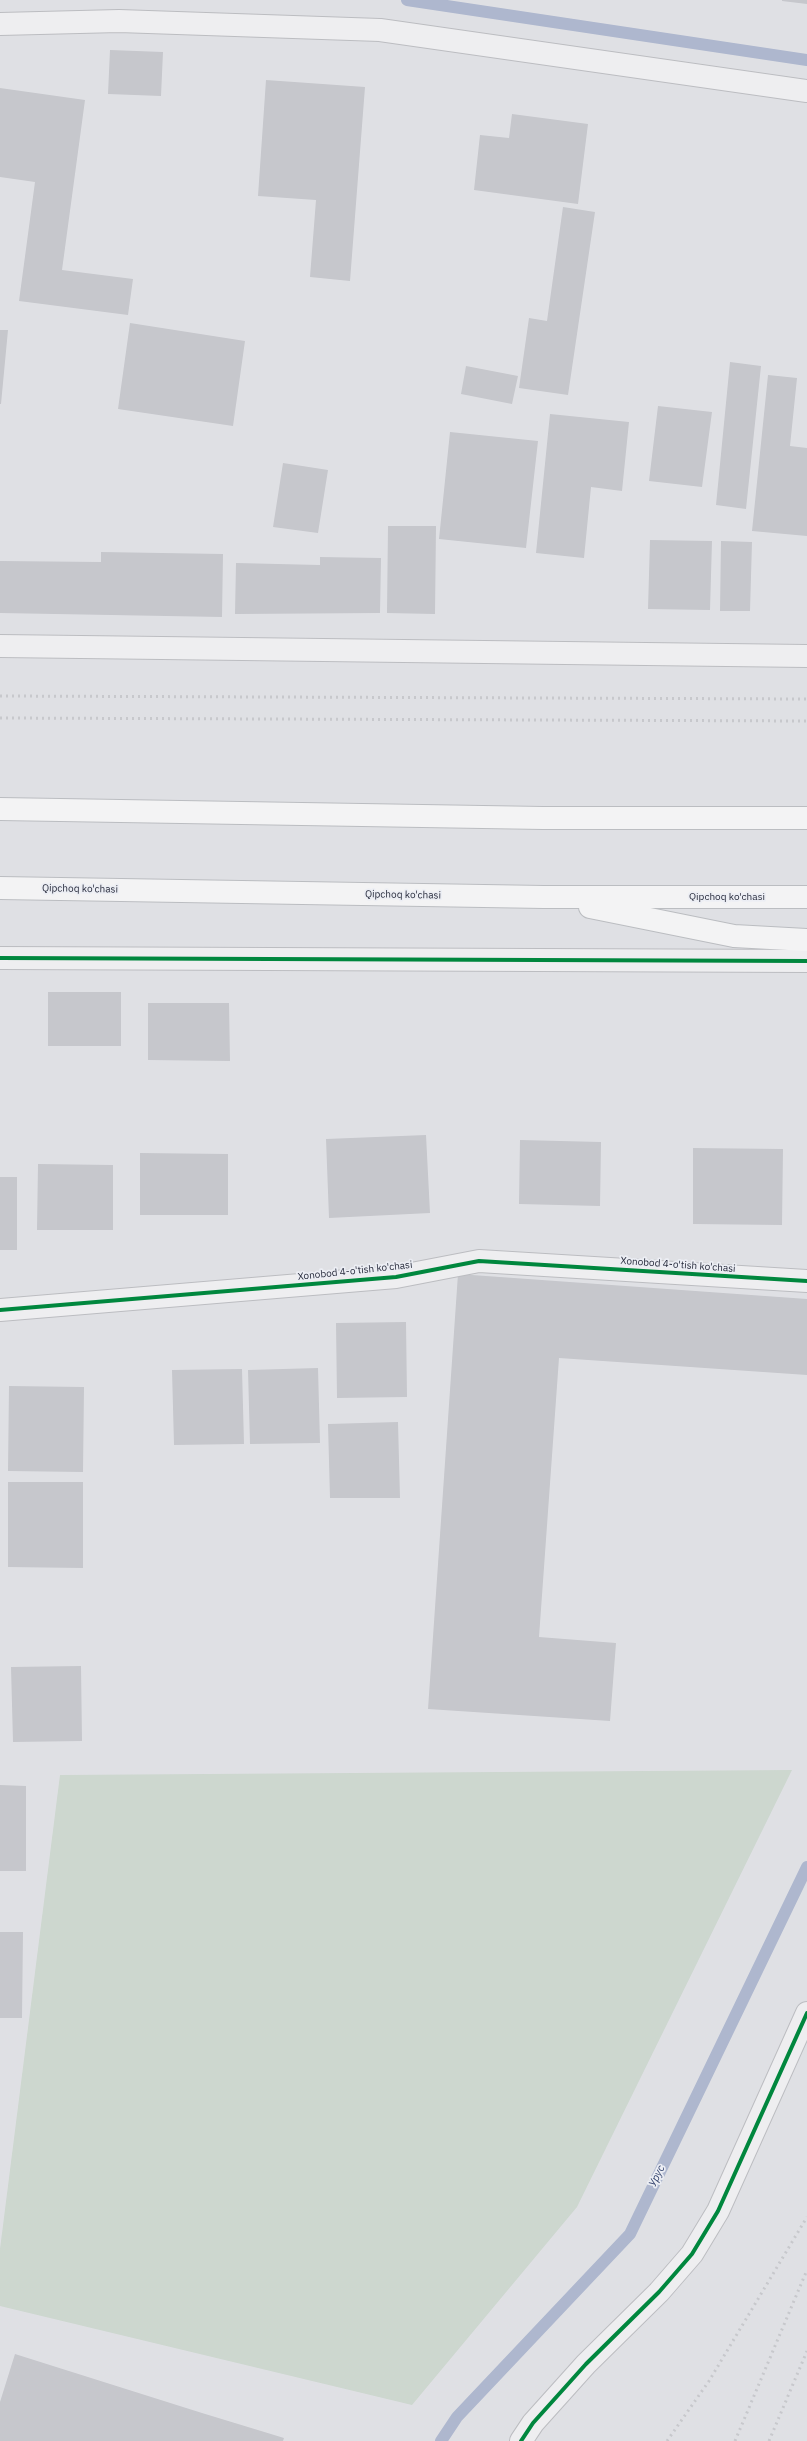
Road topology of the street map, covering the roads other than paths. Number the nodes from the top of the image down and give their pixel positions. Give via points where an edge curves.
1 (0, 24) edge
2 (807, 91) edge
3 (0, 646) edge
4 (807, 656) edge
5 (0, 809) edge
6 (807, 818) edge
7 (0, 888) edge
8 (544, 897) junction
9 (807, 897) edge
10 (807, 940) edge
11 (0, 958) edge
12 (807, 961) edge
13 (807, 1281) edge
14 (0, 1310) edge
15 (807, 2013) edge
16 (521, 2441) edge

1 - 2 street via 119,21 380,30
3 - 4 street
5 - 6 main road via 543,818
7 - 8 main road, Qipchoq ko'chasi
8 - 9 main road, Qipchoq ko'chasi
8 - 10 main road via 734,936
11 - 12 street
13 - 14 street, Xonobod 4-o'tish ko'chasi via 479,1261 396,1277
15 - 16 street via 718,2211 692,2254 659,2292 586,2364 533,2423

